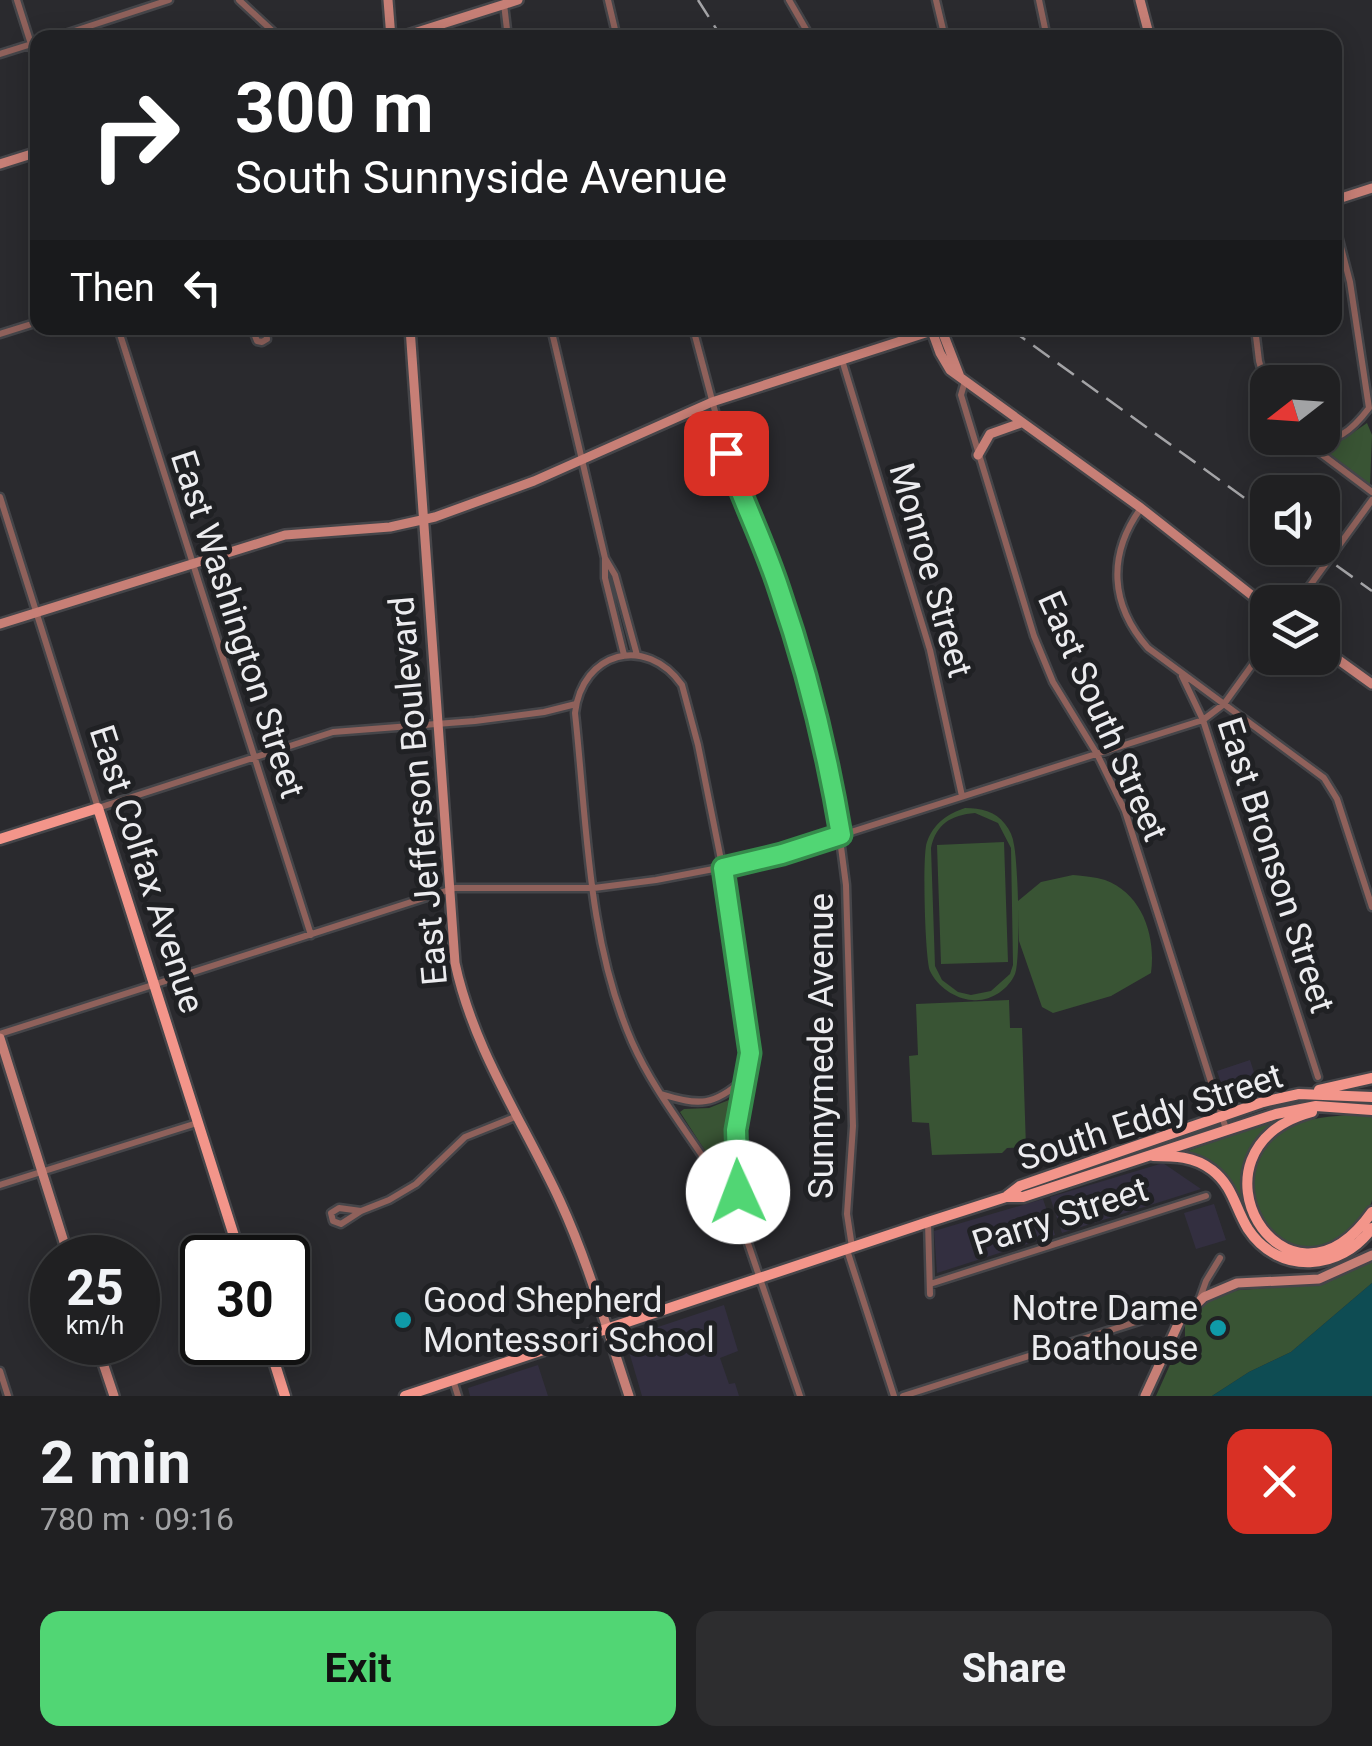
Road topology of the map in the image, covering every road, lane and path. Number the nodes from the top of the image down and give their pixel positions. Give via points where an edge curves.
1 (16, 0) edge
2 (169, 0) edge
3 (239, 0) edge
4 (388, 0) edge
5 (518, 0) edge
6 (608, 0) edge
7 (789, 0) edge
8 (936, 0) edge
9 (1039, 0) edge
10 (1140, 0) edge
11 (504, 4) junction
12 (77, 30) edge
13 (271, 30) edge
14 (393, 30) edge
15 (420, 30) edge
16 (507, 30) edge
17 (616, 30) edge
18 (806, 30) edge
19 (942, 30) edge
20 (1045, 30) edge
21 (1148, 30) edge
22 (30, 34) edge
23 (30, 45) edge
24 (0, 54) edge
25 (30, 155) edge
26 (0, 164) edge
27 (1372, 188) edge
28 (1342, 198) edge
29 (1342, 251) edge
30 (30, 325) edge
31 (0, 334) edge
32 (120, 335) edge
33 (411, 335) edge
34 (553, 335) edge
35 (695, 335) edge
36 (919, 335) edge
37 (938, 335) edge
38 (1256, 335) edge
39 (842, 360) junction
40 (1262, 365) edge
41 (963, 379) junction
42 (712, 402) junction
43 (1369, 408) junction
44 (1372, 418) edge
45 (1022, 423) junction
46 (1340, 438) edge
47 (978, 455) junction
48 (1323, 455) edge
49 (580, 460) junction
50 (1372, 492) edge
51 (0, 497) edge
52 (1372, 500) edge
53 (1141, 508) junction
54 (424, 520) junction
55 (605, 558) junction
56 (192, 563) junction
57 (1310, 585) edge
58 (1250, 595) edge
59 (36, 612) junction
60 (0, 624) edge
61 (624, 655) junction
62 (637, 656) junction
63 (1340, 661) edge
64 (1250, 669) edge
65 (1180, 672) junction
66 (1372, 684) edge
67 (576, 704) junction
68 (1224, 704) junction
69 (1204, 720) junction
70 (437, 724) junction
71 (1096, 754) junction
72 (254, 758) junction
73 (962, 796) junction
74 (98, 808) junction
75 (841, 835) junction
76 (0, 839) edge
77 (723, 868) junction
78 (594, 888) junction
79 (448, 890) junction
80 (1372, 907) edge
81 (310, 935) junction
82 (154, 984) junction
83 (0, 1036) edge
84 (1318, 1076) dead end
85 (746, 1077) junction
86 (1372, 1078) edge
87 (660, 1093) junction
88 (1298, 1094) junction
89 (1372, 1097) edge
90 (1337, 1106) junction
91 (1372, 1110) edge
92 (1222, 1115) junction
93 (515, 1116) junction
94 (198, 1122) junction
95 (1226, 1130) junction
96 (1142, 1156) junction
97 (42, 1172) junction
98 (0, 1185) edge
99 (1206, 1196) dead end
100 (1006, 1197) junction
101 (361, 1210) dead end
102 (1372, 1212) edge
103 (739, 1217) junction
104 (928, 1222) junction
105 (1372, 1228) edge
106 (63, 1235) edge
107 (234, 1235) edge
108 (849, 1248) junction
109 (1372, 1255) edge
110 (1220, 1258) dead end
111 (761, 1277) junction
112 (930, 1284) junction
113 (930, 1294) dead end
114 (1200, 1300) junction
115 (1184, 1315) junction
116 (608, 1331) junction
117 (104, 1365) edge
118 (275, 1365) edge
119 (0, 1371) edge
120 (453, 1380) junction
121 (8, 1396) edge
122 (114, 1396) edge
123 (285, 1396) edge
124 (405, 1396) edge
125 (458, 1396) edge
126 (628, 1396) edge
127 (800, 1396) edge
128 (894, 1396) edge
129 (903, 1396) edge
130 (1145, 1396) edge

1 - 22 street
2 - 12 street
3 - 13 street
4 - 14 street
5 - 11 street
6 - 17 street
7 - 18 street
8 - 19 street
9 - 20 street
10 - 21 street
11 - 15 street
11 - 16 street
23 - 24 street
25 - 26 street
27 - 28 street
29 - 43 street
30 - 31 street
32 - 56 street, East Washington Street
33 - 54 street, East Jefferson Boulevard
34 - 49 street
35 - 42 street, Sunnymede Avenue
36 - 39 street
37 - 41 street via 944,362
38 - 40 street
39 - 42 street
39 - 73 street, Monroe Street via 930,650
41 - 45 street
41 - 47 street, East South Street via 960,395
42 - 49 street
42 - 75 street, Sunnymede Avenue via 817,712
43 - 44 street
43 - 46 street
45 - 47 street via 990,434
45 - 53 street
47 - 71 street, East South Street via 1034,636
48 - 50 street
49 - 54 street
49 - 55 street
51 - 59 street, East Colfax Avenue
52 - 57 street
53 - 58 street
53 - 65 street via 1118,554 1120,602 1148,648
54 - 56 street via 285,535
54 - 70 street, East Jefferson Boulevard
55 - 61 street
55 - 62 street
56 - 59 street
56 - 72 street, East Washington Street
59 - 60 street
59 - 74 street, East Colfax Avenue
61 - 62 street
61 - 67 street via 593,670
62 - 77 street via 670,670 686,693
63 - 66 street
64 - 68 street
65 - 68 street
65 - 69 street, East Bronson Street
67 - 70 street
67 - 78 street
68 - 69 street
68 - 80 street via 1324,778 1337,798
69 - 71 street
69 - 84 street, East Bronson Street
70 - 72 street via 340,731
70 - 79 street, East Jefferson Boulevard
71 - 73 street
71 - 92 street, East South Street via 1125,812
72 - 74 street
72 - 81 street, East Washington Street
73 - 75 street
74 - 76 main road
74 - 82 main road, East Colfax Avenue
75 - 77 street
75 - 108 street, Sunnymede Avenue via 853,1126
77 - 78 street
77 - 85 street via 749,1042
78 - 79 street
78 - 87 street via 611,986
79 - 81 street
79 - 93 street, East Jefferson Boulevard via 452,946 469,1015
81 - 82 street
82 - 83 street
82 - 94 main road, East Colfax Avenue
83 - 97 street
85 - 87 street via 712,1101 685,1102
85 - 103 street via 735,1148
86 - 88 main road
87 - 103 street
88 - 89 main road, South Eddy Street
88 - 92 main road, South Eddy Street
90 - 91 main road, South Eddy Street
90 - 95 main road, South Eddy Street via 1294,1109
90 - 102 main road via 1297,1116 1265,1138 1248,1172 1250,1211 1271,1240 1314,1254 1351,1239
92 - 95 street, East South Street
92 - 100 main road, South Eddy Street via 1020,1186
93 - 101 street via 474,1131 416,1184
93 - 116 street, East Jefferson Boulevard via 569,1221
94 - 97 street
94 - 107 main road, East Colfax Avenue
95 - 96 main road, South Eddy Street
96 - 100 main road, South Eddy Street
96 - 105 main road via 1184,1157 1213,1171 1253,1234 1292,1260 1341,1256
97 - 98 street
97 - 106 street
99 - 112 street, Parry Street
100 - 104 main road, South Eddy Street
103 - 111 street
104 - 108 main road, South Eddy Street
104 - 112 street
108 - 111 main road, South Eddy Street
108 - 128 street, Sunnymede Avenue
109 - 114 street via 1318,1279 1237,1283
110 - 114 street
111 - 116 main road, South Eddy Street
111 - 127 street
112 - 113 street
114 - 115 street
115 - 129 street via 1158,1315
115 - 130 street
116 - 120 main road, South Eddy Street
116 - 126 street, East Jefferson Boulevard
117 - 122 street
118 - 123 main road
119 - 121 street
120 - 124 main road, South Eddy Street
120 - 125 street

